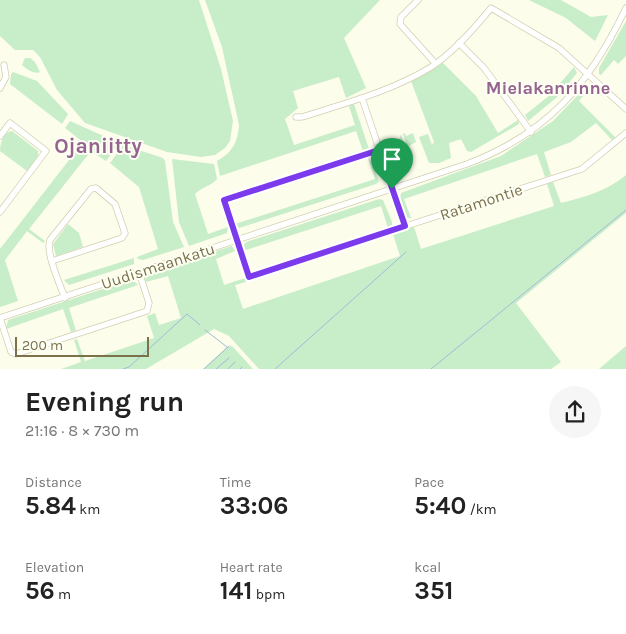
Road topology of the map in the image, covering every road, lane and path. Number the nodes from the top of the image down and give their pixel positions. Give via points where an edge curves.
1 (418, 0) edge
2 (626, 8) edge
3 (459, 43) junction
4 (435, 64) junction
5 (4, 65) dead end
6 (589, 74) junction
7 (0, 88) edge
8 (362, 98) junction
9 (626, 109) edge
10 (296, 117) dead end
11 (531, 132) junction
12 (626, 133) edge
13 (0, 136) edge
14 (379, 150) junction
15 (392, 189) junction
16 (0, 212) edge
17 (405, 226) junction
18 (237, 240) junction
19 (52, 261) junction
20 (139, 272) junction
21 (64, 298) junction
22 (0, 318) edge

1 - 4 street via 401,17 400,24
2 - 6 street, Uudismaankatu
3 - 4 street
3 - 6 street via 492,8 543,37
3 - 11 street via 489,74
4 - 8 street via 408,80
5 - 7 street via 6,77
6 - 9 street
6 - 11 street, Uudismaankatu via 568,100
8 - 10 street
8 - 14 street
11 - 15 street, Uudismaankatu via 490,156
12 - 17 street, Ratamontie via 582,169
13 - 16 street via 10,124 46,151
14 - 15 street
14 - 18 street via 224,200
15 - 17 street
15 - 18 street, Uudismaankatu
17 - 18 street, Ratamontie via 249,277
18 - 20 street, Uudismaankatu
19 - 19 street via 122,238 125,233 115,204 96,188 90,189 50,240 48,248
19 - 21 street
20 - 21 street, Uudismaankatu
20 - 22 street via 149,306 147,311 138,314 16,354 11,352
21 - 22 street, Uudismaankatu

